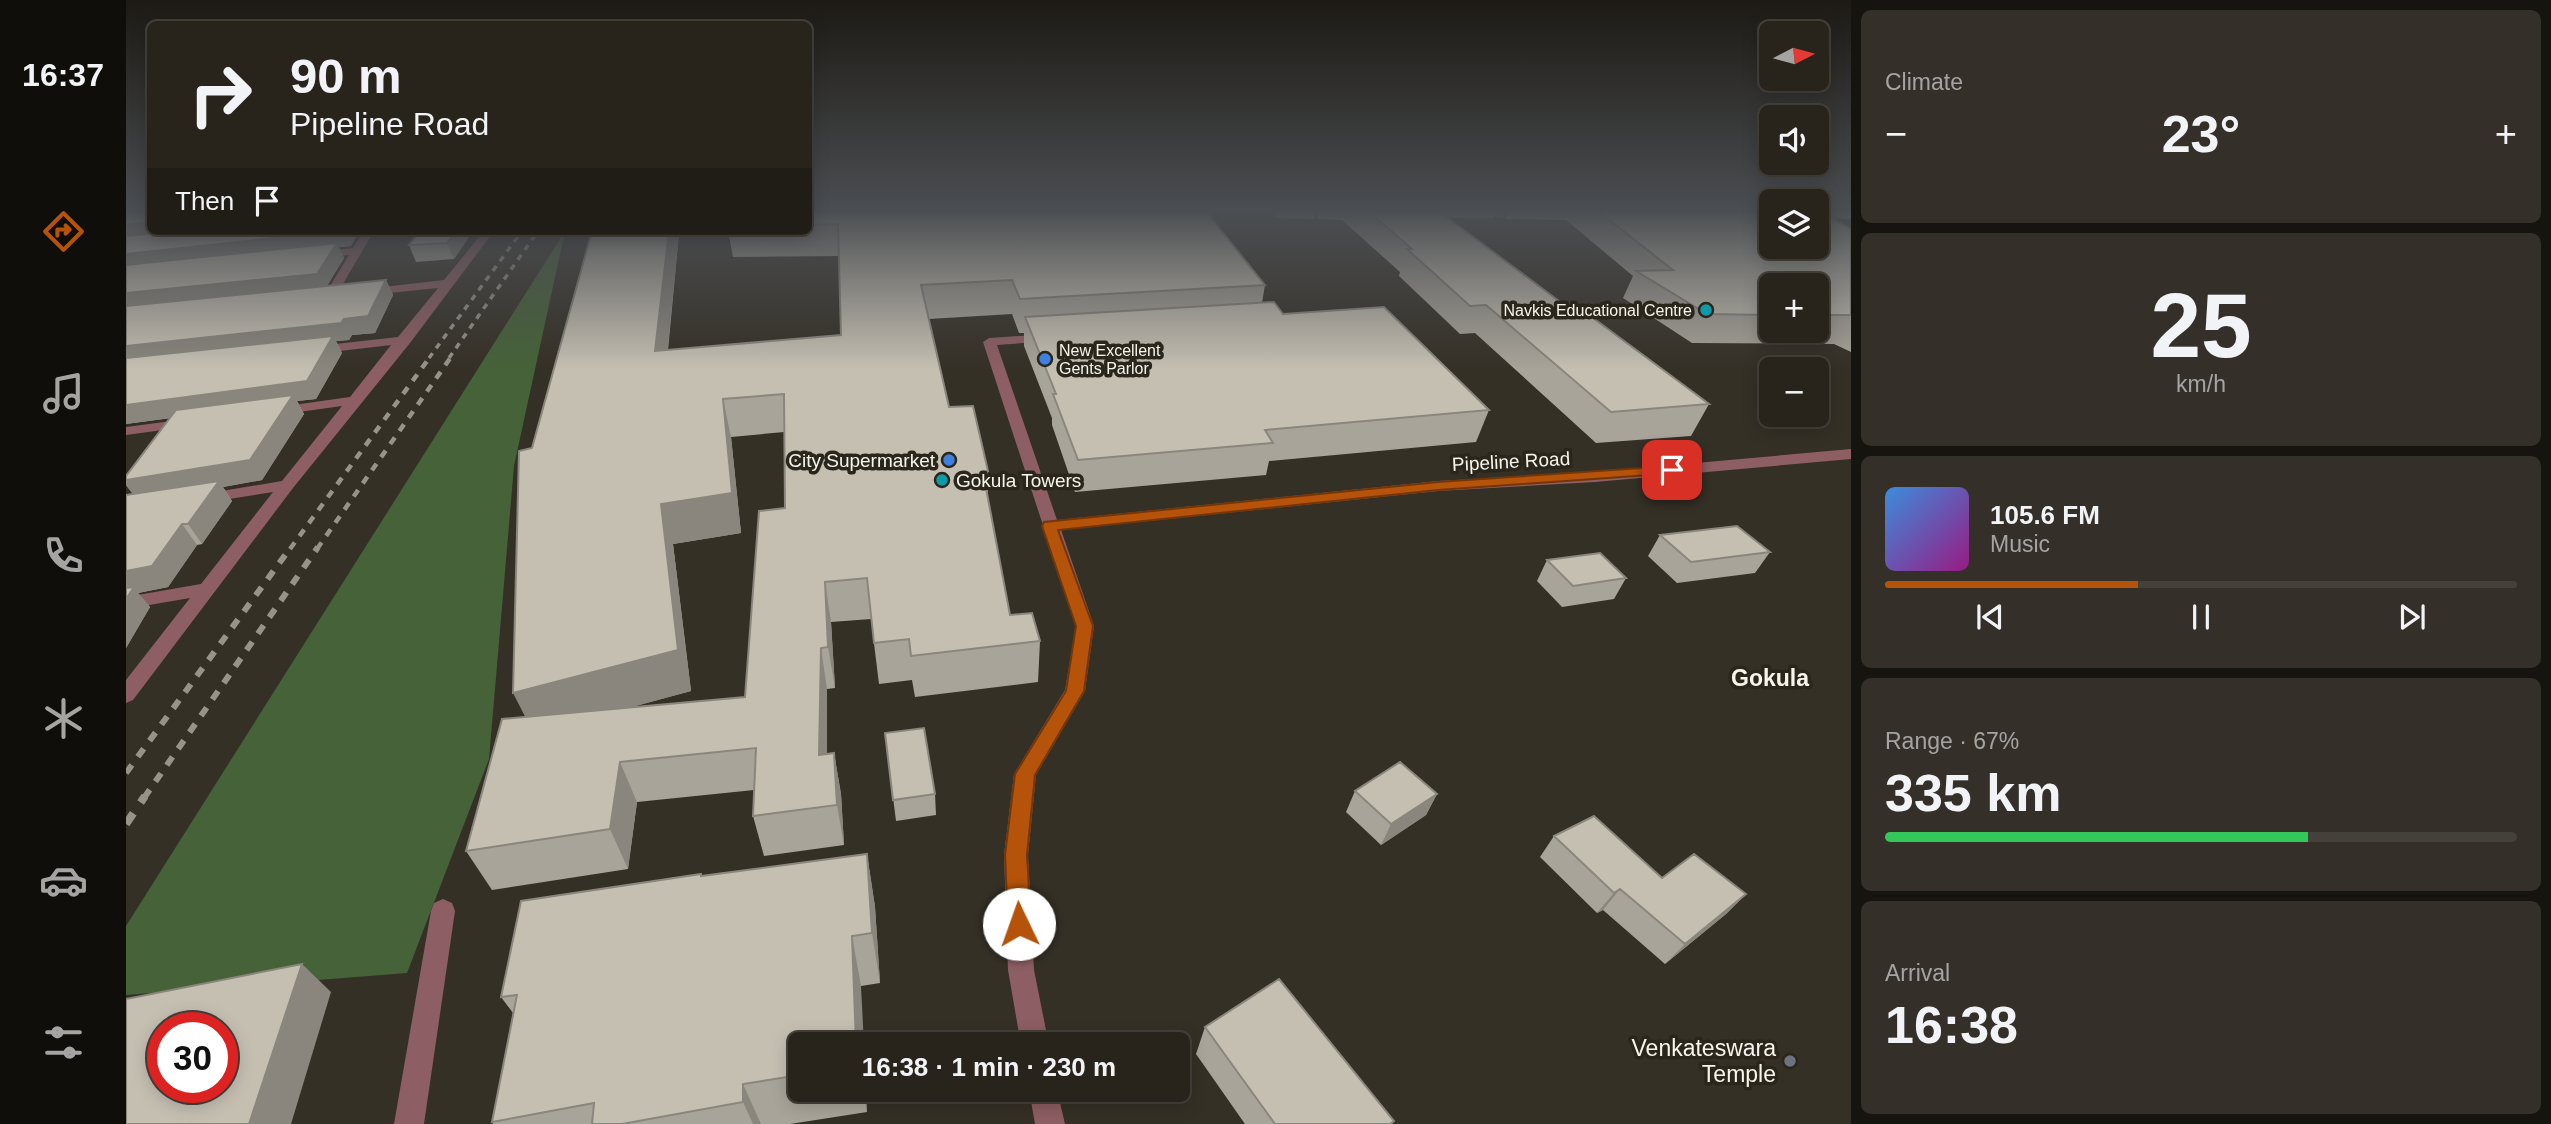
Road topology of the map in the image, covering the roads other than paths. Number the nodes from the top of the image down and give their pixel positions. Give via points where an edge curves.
1 (350, 264) edge
2 (463, 264) edge
3 (449, 283) junction
4 (356, 293) edge
5 (316, 297) edge
6 (1071, 337) edge
7 (405, 340) junction
8 (299, 351) edge
9 (357, 400) junction
10 (262, 413) edge
11 (208, 420) edge
12 (126, 430) edge
13 (1851, 454) edge
14 (288, 485) junction
15 (193, 500) edge
16 (1049, 526) junction
17 (209, 589) junction
18 (126, 603) edge
19 (126, 695) edge
20 (443, 911) dead end
21 (1033, 1032) edge
22 (1045, 1102) edge
23 (410, 1124) edge
24 (1050, 1124) edge

1 - 5 street via 336,295
2 - 3 street
3 - 4 street
3 - 7 street
6 - 16 street via 989,342
7 - 8 street
7 - 9 street
9 - 10 street
9 - 14 street
11 - 12 street
13 - 16 street, Pipeline Road via 1438,486
14 - 15 street
14 - 17 street
16 - 21 street via 1085,626 1075,691 1025,774 1016,855 1020,957
17 - 18 street
17 - 19 street
20 - 23 street
22 - 24 street

